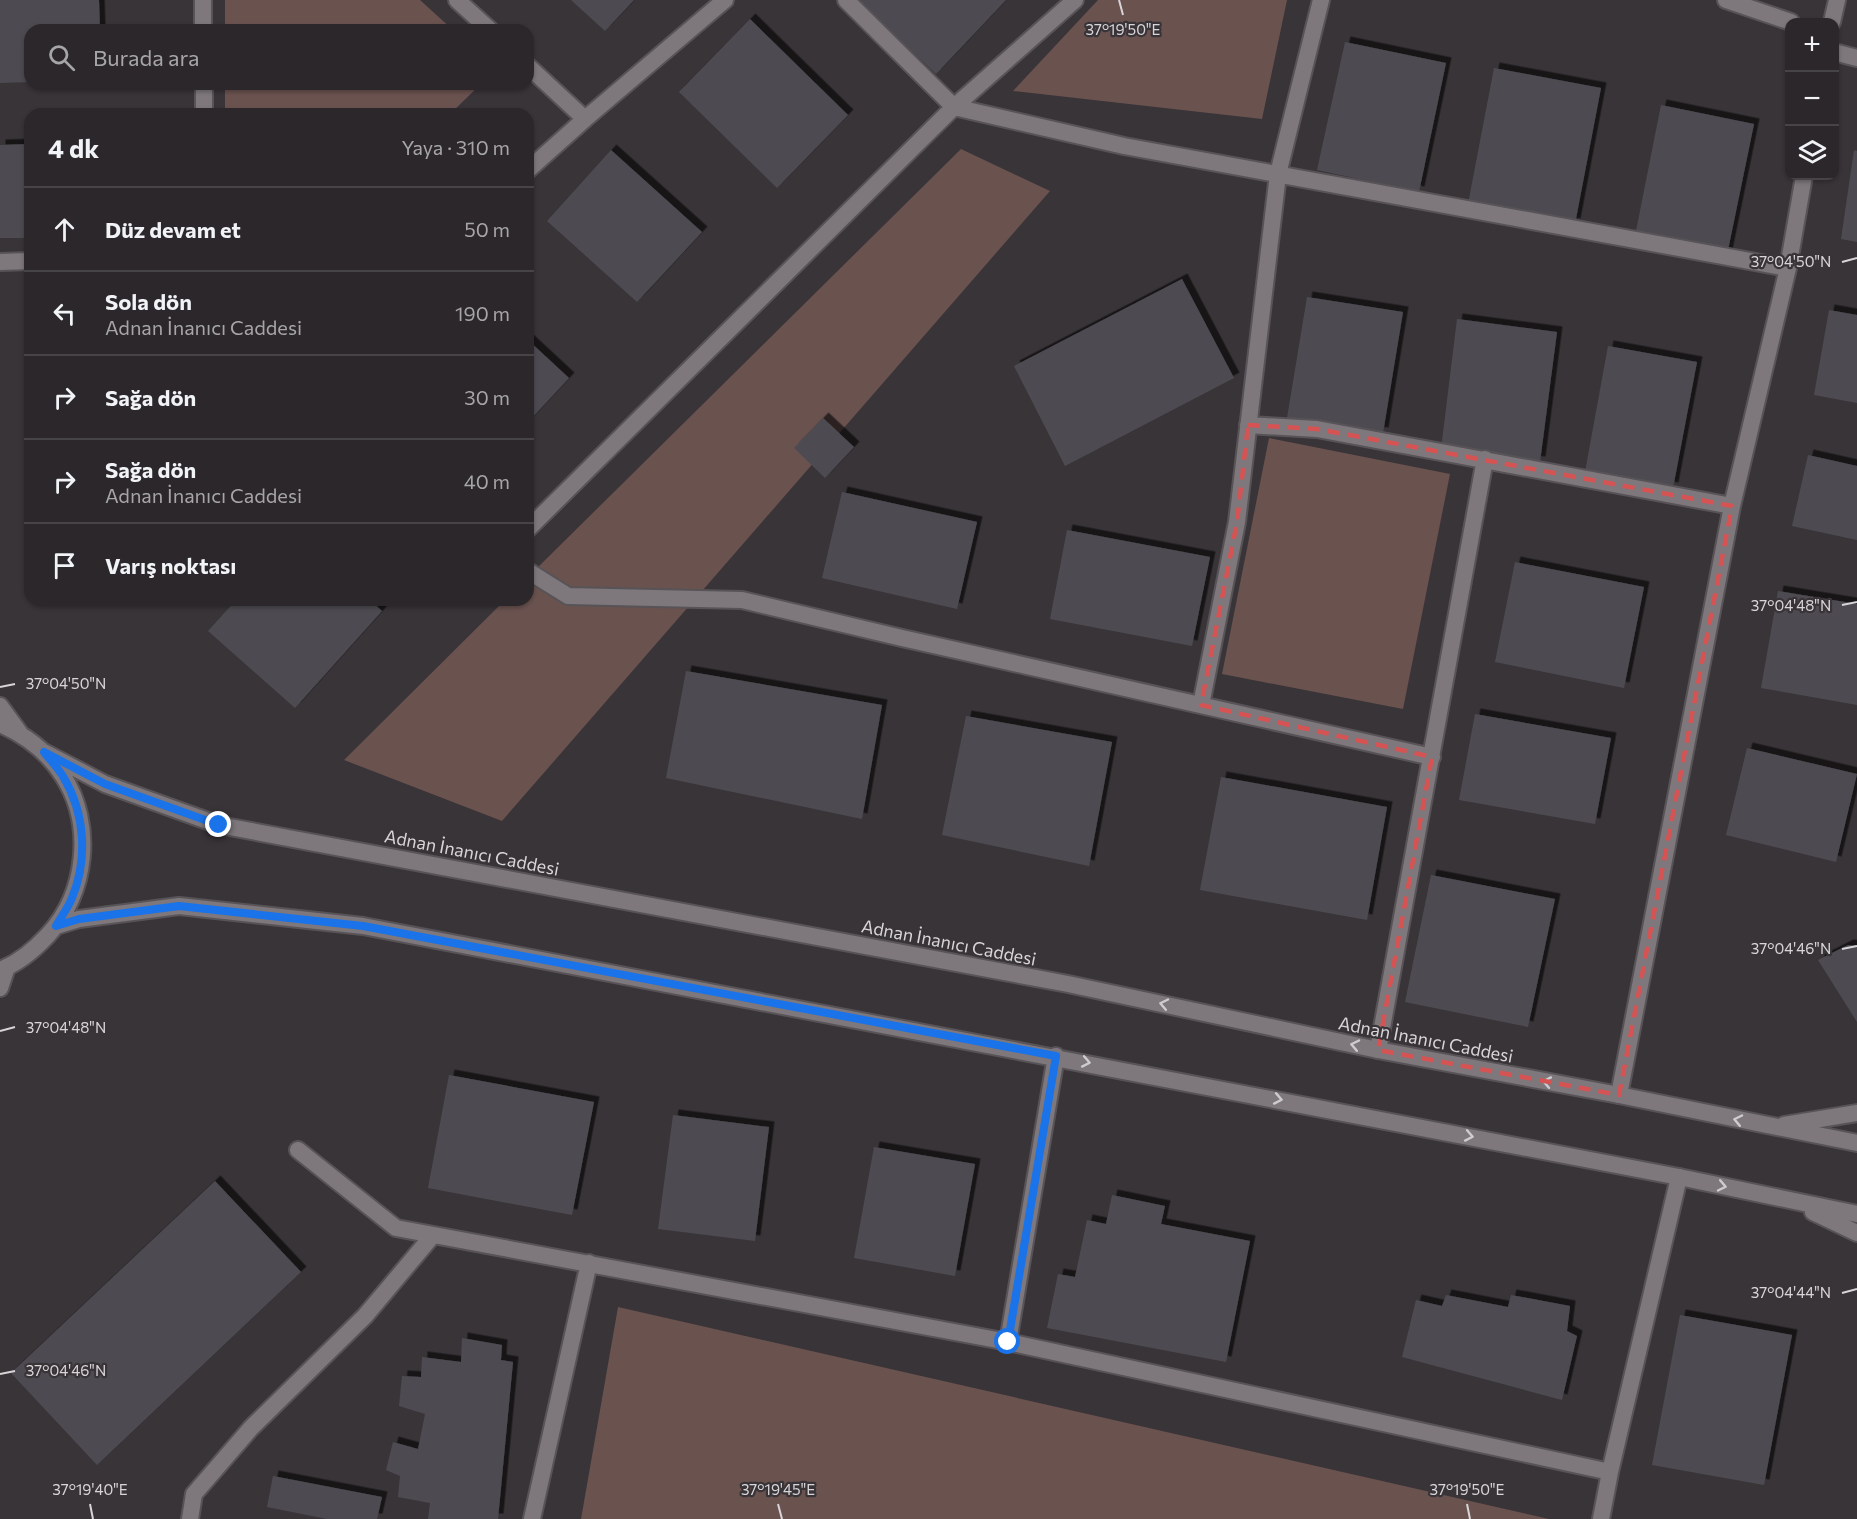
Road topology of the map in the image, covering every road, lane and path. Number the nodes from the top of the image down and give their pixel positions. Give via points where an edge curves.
1 (203, 0) edge
2 (457, 0) edge
3 (724, 0) edge
4 (846, 0) edge
5 (1075, 0) edge
6 (1321, 0) edge
7 (1726, 0) edge
8 (1837, 0) edge
9 (1833, 18) edge
10 (1785, 20) edge
11 (203, 24) edge
12 (483, 24) edge
13 (1839, 53) edge
14 (1857, 58) edge
15 (534, 72) edge
16 (204, 90) edge
17 (954, 106) junction
18 (204, 108) edge
19 (585, 119) junction
20 (534, 165) edge
21 (1278, 174) junction
22 (1803, 180) edge
23 (24, 261) edge
24 (0, 262) edge
25 (1788, 268) junction
26 (1248, 425) junction
27 (1485, 459) junction
28 (1732, 506) junction
29 (534, 523) edge
30 (534, 575) edge
31 (1201, 705) junction
32 (0, 706) edge
33 (0, 724) edge
34 (19, 732) junction
35 (44, 752) junction
36 (1432, 757) junction
37 (56, 926) junction
38 (4, 968) edge
39 (0, 988) edge
40 (1378, 1050) junction
41 (1056, 1056) junction
42 (1619, 1095) junction
43 (1857, 1113) edge
44 (1774, 1127) junction
45 (1857, 1143) edge
46 (298, 1150) dead end
47 (1679, 1177) junction
48 (1788, 1200) junction
49 (1857, 1214) edge
50 (1857, 1233) edge
51 (433, 1235) junction
52 (590, 1263) junction
53 (1008, 1342) junction
54 (1610, 1472) junction
55 (190, 1519) edge
56 (532, 1519) edge
57 (1600, 1519) edge

1 - 11 street
2 - 12 street
3 - 19 street
4 - 17 street
5 - 17 street
6 - 21 street
7 - 10 street
8 - 9 street
13 - 14 street
15 - 19 street
16 - 18 street
17 - 21 street via 1124,146
17 - 29 street
19 - 20 street
21 - 25 street
21 - 26 street
22 - 25 street
23 - 24 street
25 - 28 street
26 - 27 street via 1317,429
26 - 31 street via 1237,522
27 - 28 street
27 - 36 street
28 - 42 street
30 - 31 street via 568,596 742,600
31 - 36 street
32 - 34 street
33 - 34 street
34 - 35 street
35 - 37 street via 68,786 83,837 81,868 72,898
40 -> 35 street, Adnan İnanıcı Caddesi via 1068,984 219,825 105,784
36 - 40 street
37 - 38 street via 35,949
37 - 41 street via 79,919 179,906 363,926
38 - 39 street
42 -> 40 street, Adnan İnanıcı Caddesi
41 -> 47 street
41 - 53 street
44 -> 42 street, Adnan İnanıcı Caddesi
43 - 44 street
44 - 45 street, Adnan İnanıcı Caddesi
46 - 51 street via 396,1228
47 -> 48 street
47 - 54 street
48 - 49 street
48 - 50 street
51 - 52 street
51 - 55 street via 365,1316 252,1428 194,1494
52 - 53 street
52 - 56 street
53 - 54 street
54 - 57 street

